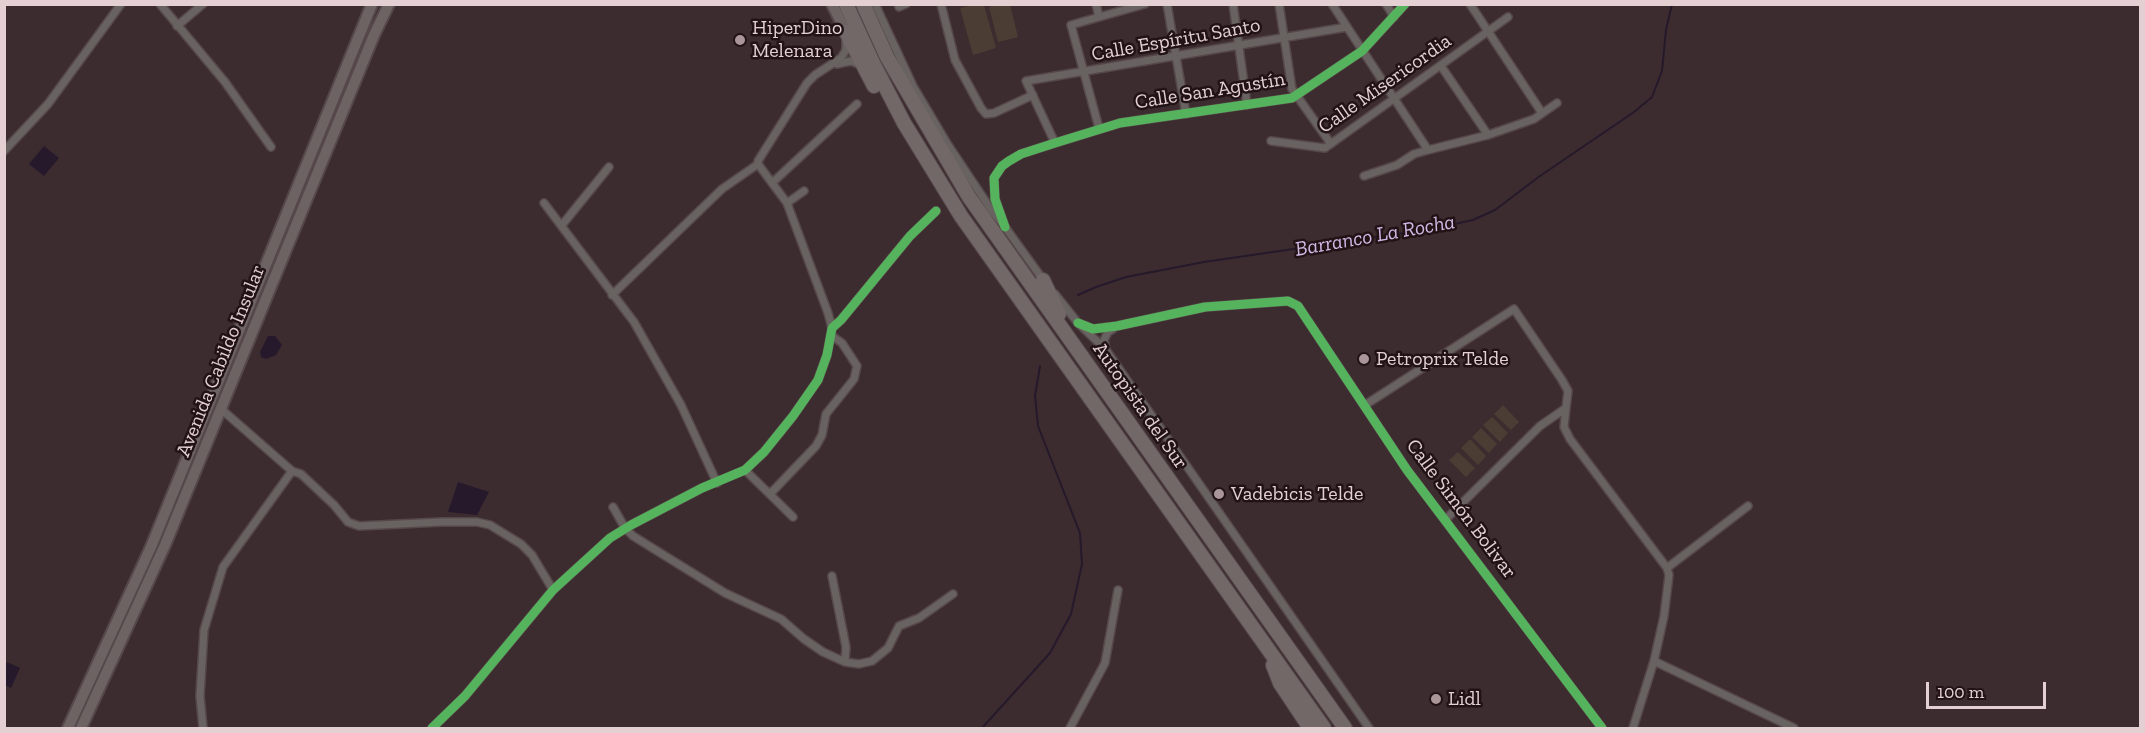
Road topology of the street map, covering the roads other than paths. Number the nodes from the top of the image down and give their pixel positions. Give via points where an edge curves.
1 (121, 4) edge
2 (203, 4) edge
3 (372, 4) edge
4 (389, 4) edge
5 (832, 4) edge
6 (846, 4) edge
7 (863, 4) edge
8 (875, 4) edge
9 (941, 4) edge
10 (1096, 4) edge
11 (1145, 4) edge
12 (1167, 4) edge
13 (1233, 4) edge
14 (1279, 4) edge
15 (1332, 4) edge
16 (1386, 4) edge
17 (1405, 4) edge
18 (1470, 4) edge
19 (160, 5) edge
20 (1100, 16) junction
21 (1394, 17) junction
22 (1508, 17) dead end
23 (177, 26) junction
24 (1347, 27) junction
25 (1487, 31) junction
26 (846, 32) junction
27 (1285, 38) junction
28 (1238, 45) junction
29 (1362, 51) junction
30 (1176, 56) junction
31 (828, 66) junction
32 (864, 66) junction
33 (1441, 66) junction
34 (1083, 72) junction
35 (1033, 95) junction
36 (1297, 95) junction
37 (1394, 99) junction
38 (1557, 103) dead end
39 (857, 105) dead end
40 (1247, 105) junction
41 (1542, 113) junction
42 (1186, 114) junction
43 (1099, 128) junction
44 (1488, 135) junction
45 (1271, 141) dead end
46 (1055, 142) junction
47 (1331, 144) junction
48 (271, 147) dead end
49 (1428, 150) junction
50 (4, 151) edge
51 (758, 164) junction
52 (609, 167) dead end
53 (933, 171) junction
54 (1364, 176) dead end
55 (772, 183) junction
56 (804, 191) dead end
57 (787, 202) junction
58 (544, 203) dead end
59 (936, 211) dead end
60 (562, 225) junction
61 (1005, 227) junction
62 (1043, 280) junction
63 (612, 295) junction
64 (1078, 323) junction
65 (1117, 326) junction
66 (832, 332) junction
67 (1106, 350) junction
68 (1077, 351) junction
69 (1365, 405) junction
70 (220, 408) junction
71 (1566, 408) junction
72 (745, 470) junction
73 (292, 471) junction
74 (717, 483) junction
75 (770, 494) junction
76 (1748, 506) dead end
77 (612, 507) dead end
78 (794, 517) dead end
79 (1446, 519) junction
80 (625, 528) junction
81 (1668, 571) junction
82 (832, 576) dead end
83 (553, 590) junction
84 (1118, 590) dead end
85 (953, 594) dead end
86 (1269, 652) junction
87 (1654, 661) junction
88 (845, 662) junction
89 (68, 729) edge
90 (81, 729) edge
91 (202, 729) edge
92 (432, 729) edge
93 (1070, 729) edge
94 (1310, 729) edge
95 (1324, 729) edge
96 (1345, 729) edge
97 (1369, 729) edge
98 (1602, 729) edge
99 (1633, 729) edge
100 (1794, 729) edge

1 - 50 street via 48,104
2 - 23 street
3 - 89 main road, Avenida Cabildo Insular via 151,547
4 - 70 main road, Avenida Cabildo Insular
5 - 26 main road
6 - 53 highway, Autopista del Sur via 873,63
7 - 68 highway, Autopista del Sur via 887,57 969,197
8 - 61 street via 913,86 970,180
9 - 35 street via 958,68 986,114
10 - 20 street
11 - 20 street
12 - 30 street
13 - 28 street
14 - 27 street
15 - 24 street
16 - 21 street
17 - 21 street, Calle San Agustín
18 - 25 street
19 - 23 street
20 - 34 street via 1071,25
21 - 29 street, Calle San Agustín
22 - 25 street, Calle Misericordia
23 - 48 street via 225,82
24 - 27 street, Calle Espíritu Santo
24 - 29 street
25 - 33 street, Calle Misericordia
25 - 41 street
26 - 31 street via 846,50
26 - 32 highway
27 - 28 street, Calle Espíritu Santo
27 - 36 street via 1292,89
28 - 30 street, Calle Espíritu Santo
28 - 40 street
29 - 36 street, Calle San Agustín
29 - 37 street
30 - 34 street, Calle Espíritu Santo
30 - 42 street
31 - 32 street via 851,62
31 - 51 street via 807,83
32 - 53 highway via 904,140
33 - 37 street, Calle Misericordia
33 - 44 street
34 - 35 street, Calle Espíritu Santo via 1026,81
34 - 43 street
35 - 46 street
36 - 40 street, Calle San Agustín
36 - 47 street
37 - 47 street, Calle Misericordia
37 - 49 street
38 - 41 street
39 - 55 street
40 - 42 street, Calle San Agustín
41 - 44 street
42 - 43 street, Calle San Agustín
43 - 46 street, Calle San Agustín
44 - 49 street
45 - 47 street, Calle Misericordia via 1325,148
46 - 61 street, Calle San Agustín via 1021,154 997,172 993,189
49 - 54 street
51 - 55 street
51 - 63 street via 722,189
52 - 60 street
53 - 86 highway, Autopista del Sur
55 - 57 street
56 - 57 street
57 - 66 street
58 - 60 street
59 - 66 street via 910,236
60 - 63 street
61 - 62 street
62 - 64 street
62 - 68 highway
63 - 74 street via 634,322 681,405
64 - 65 street via 1093,329
64 - 67 street
65 - 67 street via 1104,340
65 - 69 street, Calle Simón Bolivar via 1205,307 1288,301 1298,306
66 - 72 street via 818,380 764,452
66 - 75 street via 857,366 854,379 826,414 816,446
67 - 97 street
68 - 96 highway, Autopista del Sur
69 - 71 street via 1514,309 1562,380 1568,392
69 - 79 street, Calle Simón Bolivar via 1407,470
70 - 73 street
70 - 90 main road, Avenida Cabildo Insular via 165,545
71 - 79 street via 1539,426
71 - 81 street via 1564,428 1570,439
72 - 74 street
72 - 75 street
73 - 83 street via 301,474 348,522 359,526 441,522 490,525 532,555
73 - 91 street via 223,567 204,630
74 - 80 street
75 - 78 street
76 - 81 street
77 - 80 street
79 - 98 street, Calle Simón Bolivar
80 - 83 street
80 - 88 street via 725,592 781,619 804,639
81 - 87 street
82 - 88 street via 846,647
83 - 92 street via 465,696
84 - 93 street via 1105,663
85 - 88 street via 919,618 899,626 888,648 872,661
86 - 94 highway via 1280,683
86 - 95 highway, Autopista del Sur
87 - 99 street
87 - 100 street

